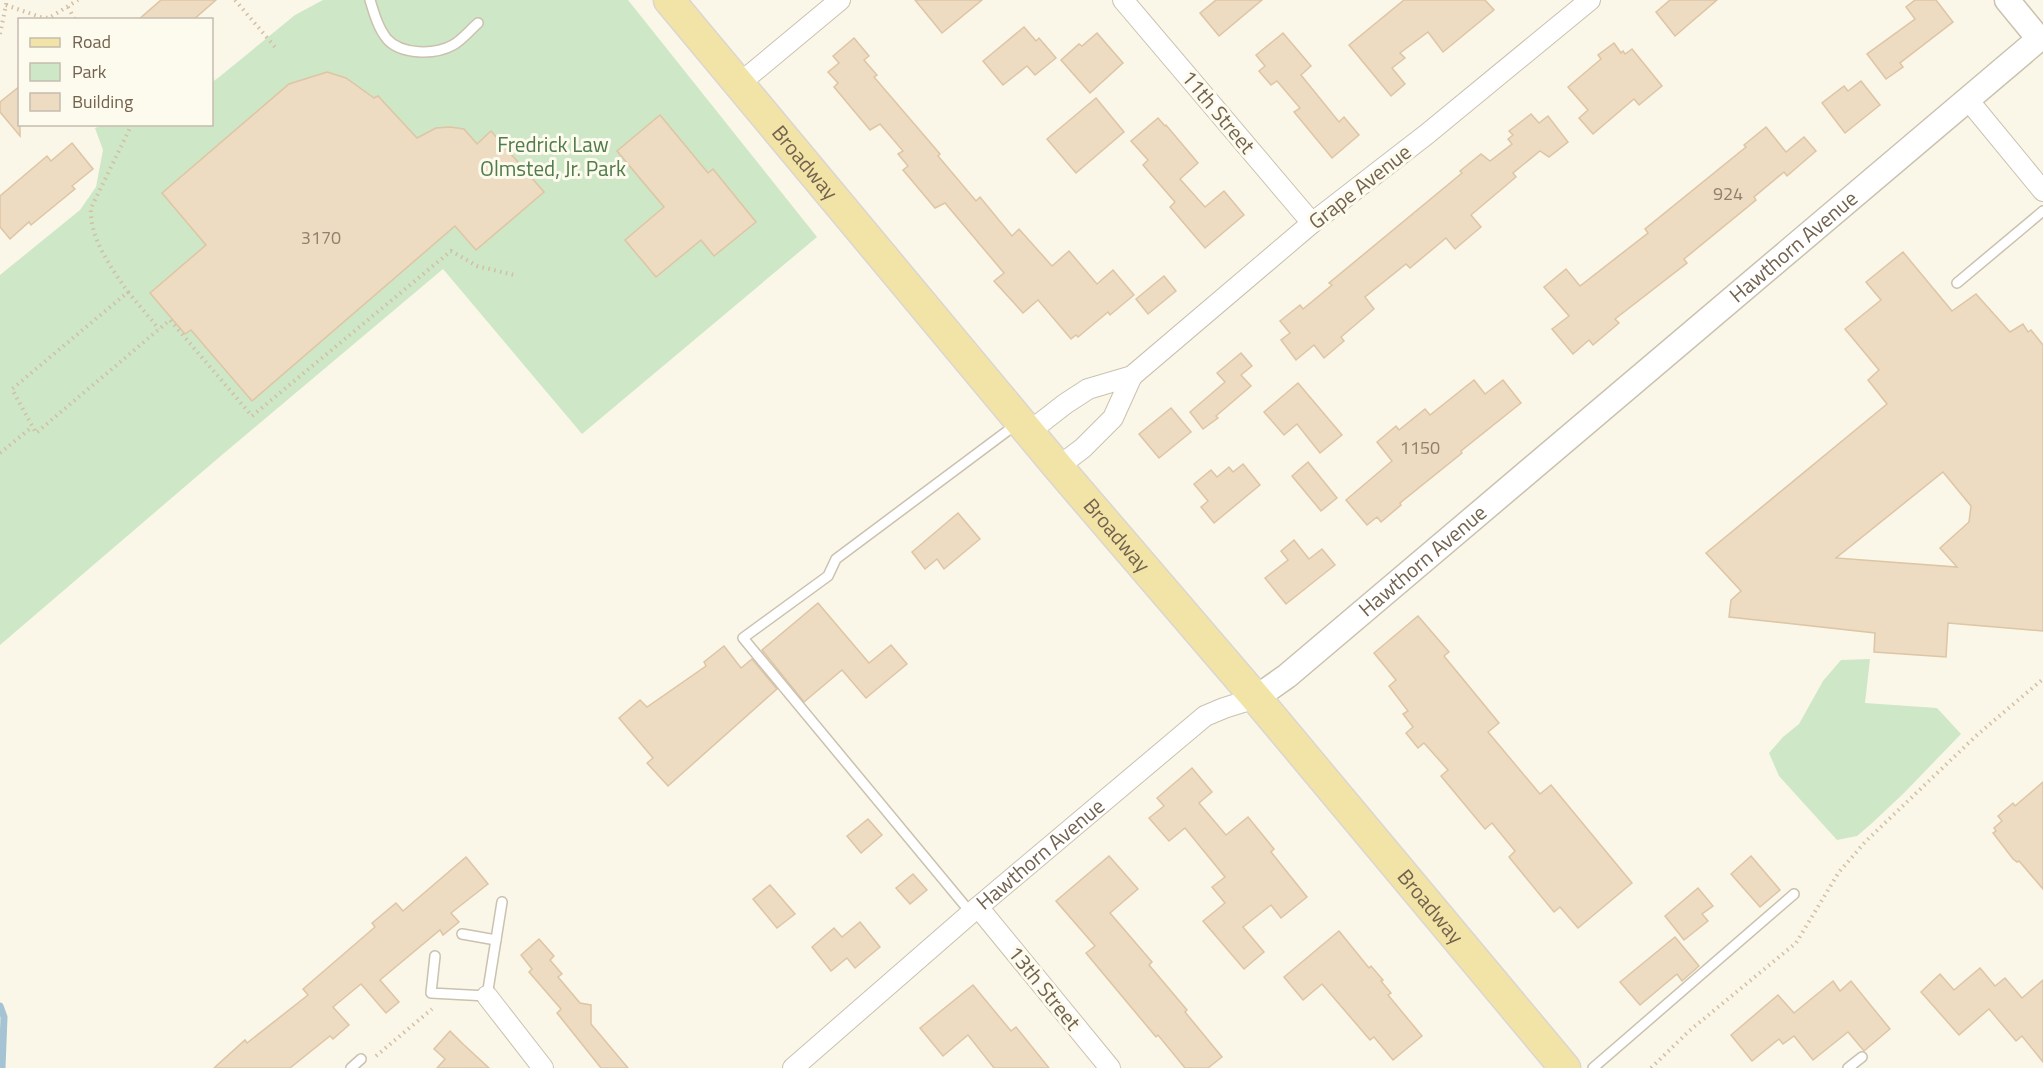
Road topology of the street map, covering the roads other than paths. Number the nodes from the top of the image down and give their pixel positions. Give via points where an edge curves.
1 (370, 0) edge
2 (669, 0) edge
3 (840, 0) edge
4 (1123, 0) edge
5 (1590, 0) edge
6 (2007, 0) edge
7 (478, 23) dead end
8 (2041, 37) edge
9 (739, 84) junction
10 (1969, 101) junction
11 (2043, 191) edge
12 (2043, 211) edge
13 (1312, 224) junction
14 (1957, 283) dead end
15 (1132, 376) junction
16 (1024, 427) junction
17 (1058, 467) junction
18 (1256, 698) junction
19 (1794, 894) dead end
20 (502, 902) dead end
21 (974, 910) junction
22 (462, 934) dead end
23 (496, 940) junction
24 (435, 956) dead end
25 (487, 996) junction
26 (1862, 1057) dead end
27 (361, 1059) road end
28 (351, 1068) edge
29 (543, 1068) edge
30 (793, 1068) edge
31 (1110, 1068) edge
32 (1565, 1068) edge
33 (1593, 1068) edge
34 (1848, 1068) edge

1 - 7 lane via 387,39 399,48 433,52 453,45
2 - 9 main road, Broadway
3 - 9 street
4 - 13 street, 11th Street
5 - 13 street, Grape Avenue
6 - 8 street
8 - 10 street, Hawthorn Avenue
9 - 16 main road, Broadway
10 - 11 street
10 - 18 street, Hawthorn Avenue via 1287,676
12 - 14 lane
13 - 15 street, Grape Avenue
15 - 16 street, Grape Avenue via 1088,390
15 - 17 street, Grape Avenue via 1113,418
16 - 17 main road, Broadway
16 - 21 lane via 836,559 828,576 743,638
17 - 18 main road, Broadway
18 - 21 street, Hawthorn Avenue via 1205,716
18 - 32 main road, Broadway
19 - 33 lane
20 - 23 lane
21 - 30 street, Hawthorn Avenue
21 - 31 street, 13th Street
22 - 23 lane
23 - 25 lane
24 - 25 lane via 431,993
25 - 29 street
26 - 34 lane
27 - 28 lane

